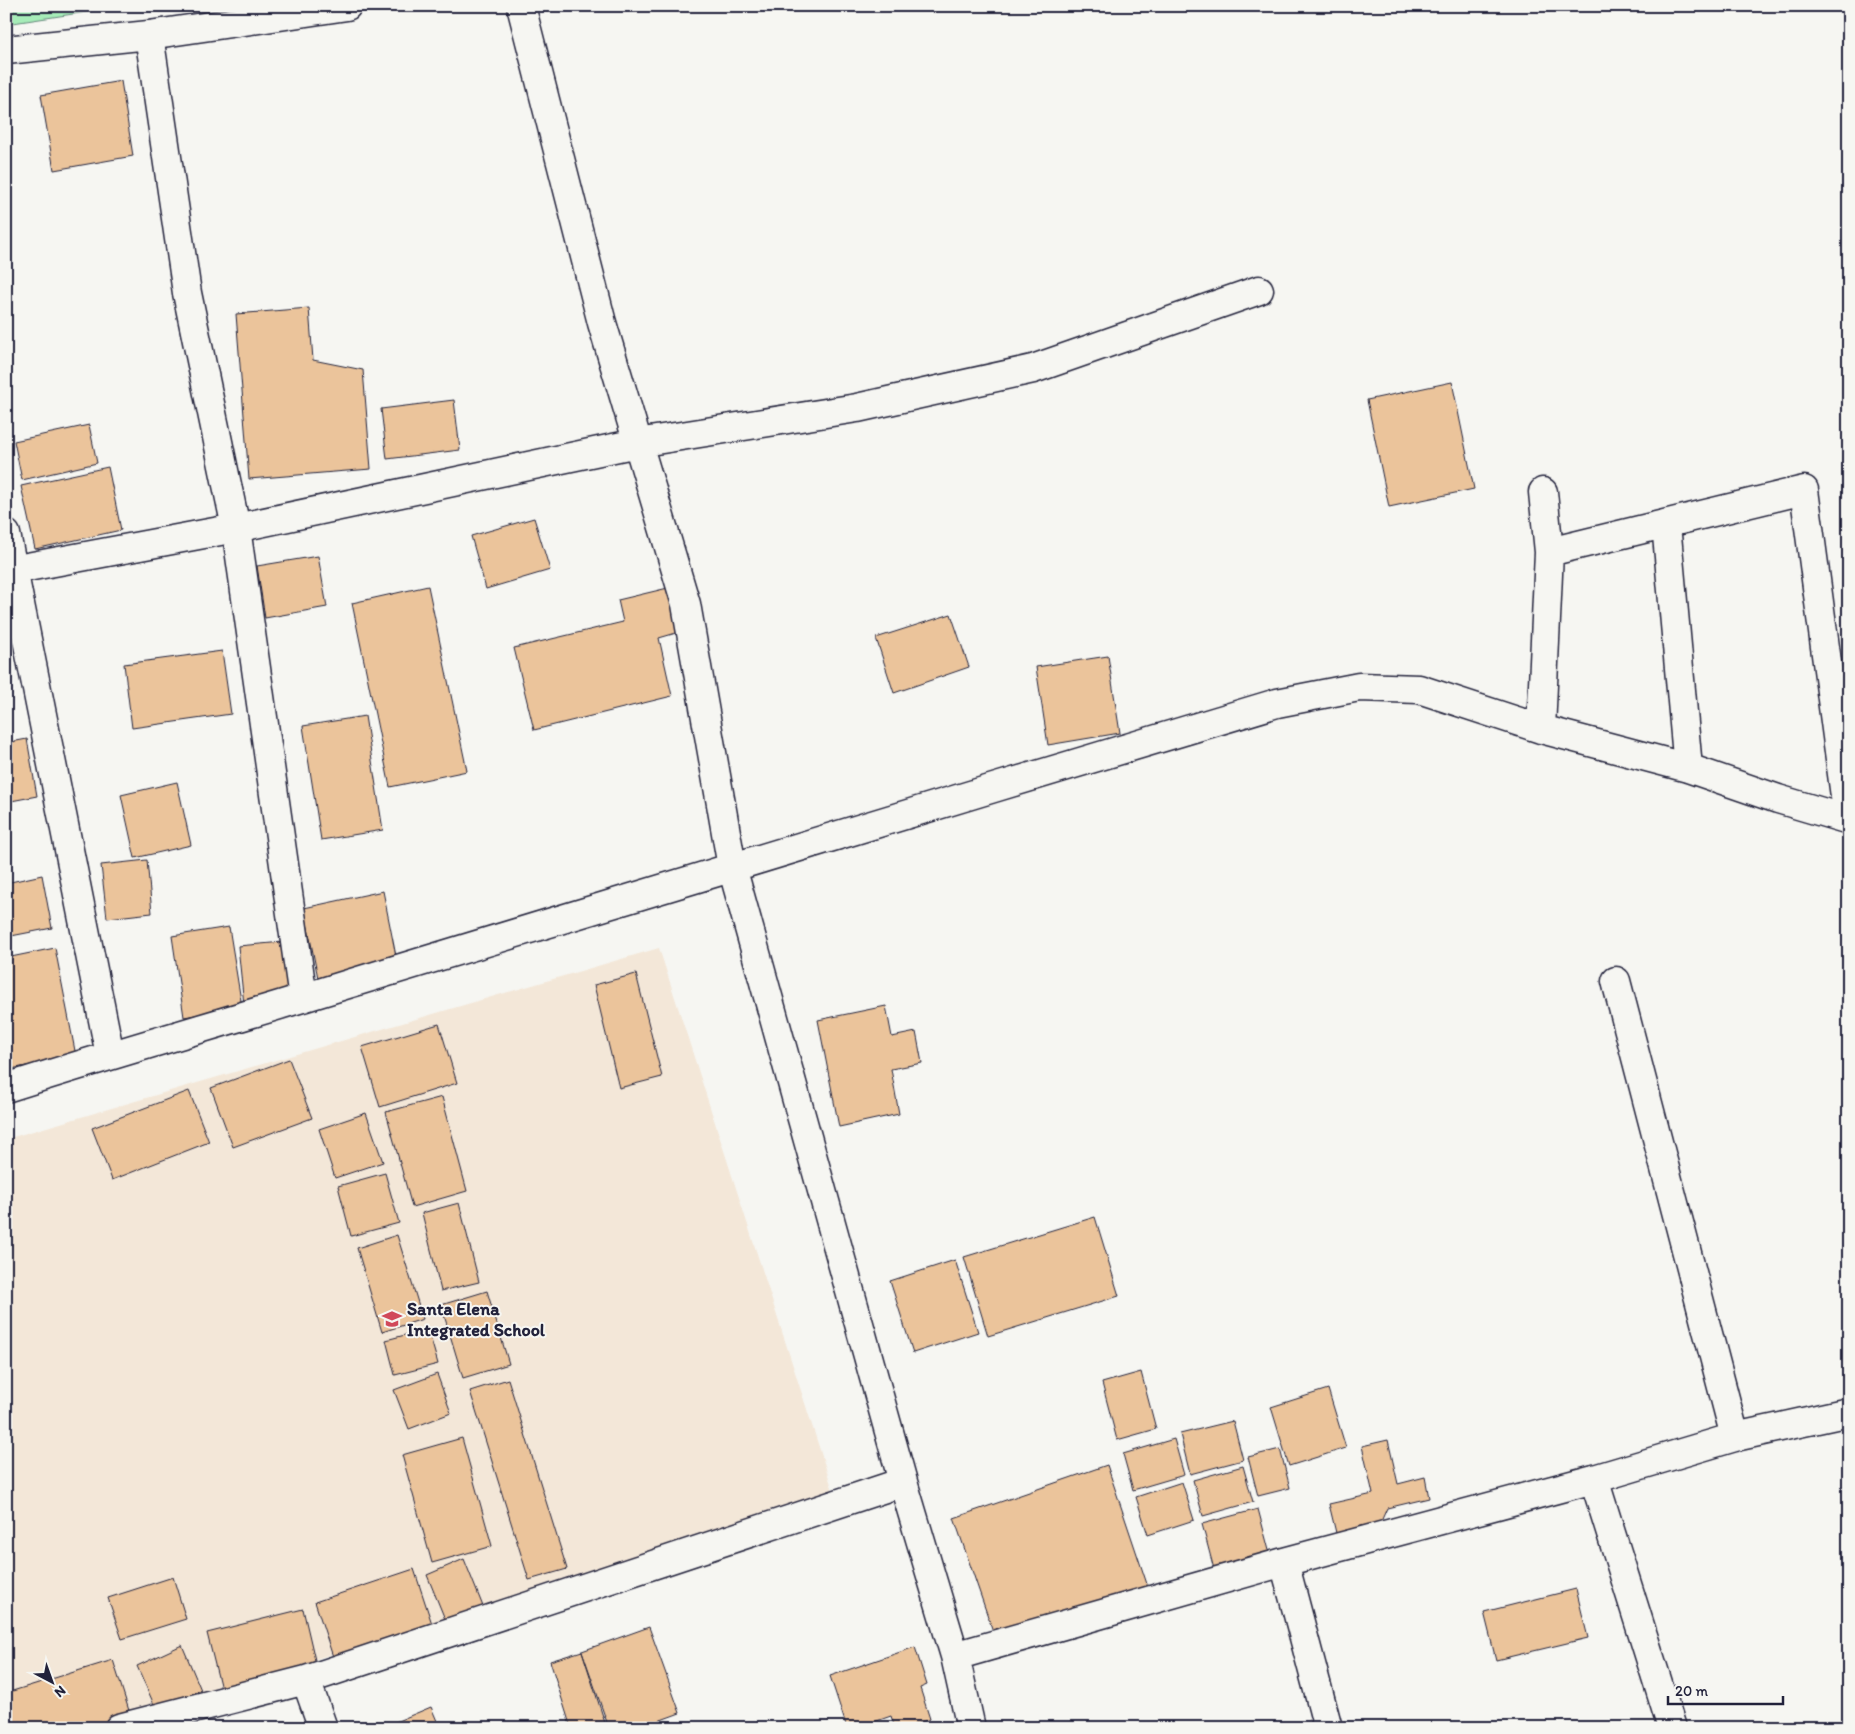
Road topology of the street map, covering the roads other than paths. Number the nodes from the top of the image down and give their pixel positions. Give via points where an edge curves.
1 (347, 6) edge
2 (521, 6) edge
3 (149, 35) junction
4 (6, 50) edge
5 (1259, 290) dead end
6 (637, 443) junction
7 (1544, 492) dead end
8 (1666, 524) junction
9 (236, 528) junction
10 (6, 534) edge
11 (1549, 552) junction
12 (10, 571) edge
13 (1540, 729) junction
14 (1688, 768) junction
15 (1848, 819) edge
16 (732, 867) junction
17 (1616, 981) dead end
18 (303, 998) junction
19 (110, 1055) junction
20 (6, 1088) edge
21 (1849, 1412) edge
22 (1735, 1437) junction
23 (1594, 1479) junction
24 (903, 1482) junction
25 (1284, 1562) junction
26 (955, 1656) junction
27 (306, 1680) junction
28 (119, 1728) edge
29 (323, 1728) edge
30 (971, 1728) edge
31 (1328, 1728) edge
32 (1672, 1728) edge

1 - 3 street
2 - 6 street via 602,323
3 - 4 street
3 - 9 street via 187,293
5 - 6 street via 1033,369 857,408
6 - 9 street
6 - 16 street via 686,604
7 - 11 street
8 - 11 street
8 - 14 street
8 - 15 street via 1804,490
9 - 12 street
9 - 18 street
10 - 12 street
11 - 13 street
12 - 19 street
13 - 14 street
13 - 16 street via 1419,688 1359,687 1278,703
14 - 15 street
16 - 18 street
16 - 24 street
17 - 22 street
18 - 19 street
19 - 20 street
21 - 22 street
22 - 23 street
23 - 25 street
23 - 32 street
24 - 26 street
24 - 27 street
25 - 26 street
25 - 31 street
26 - 30 street
27 - 28 street
27 - 29 street

